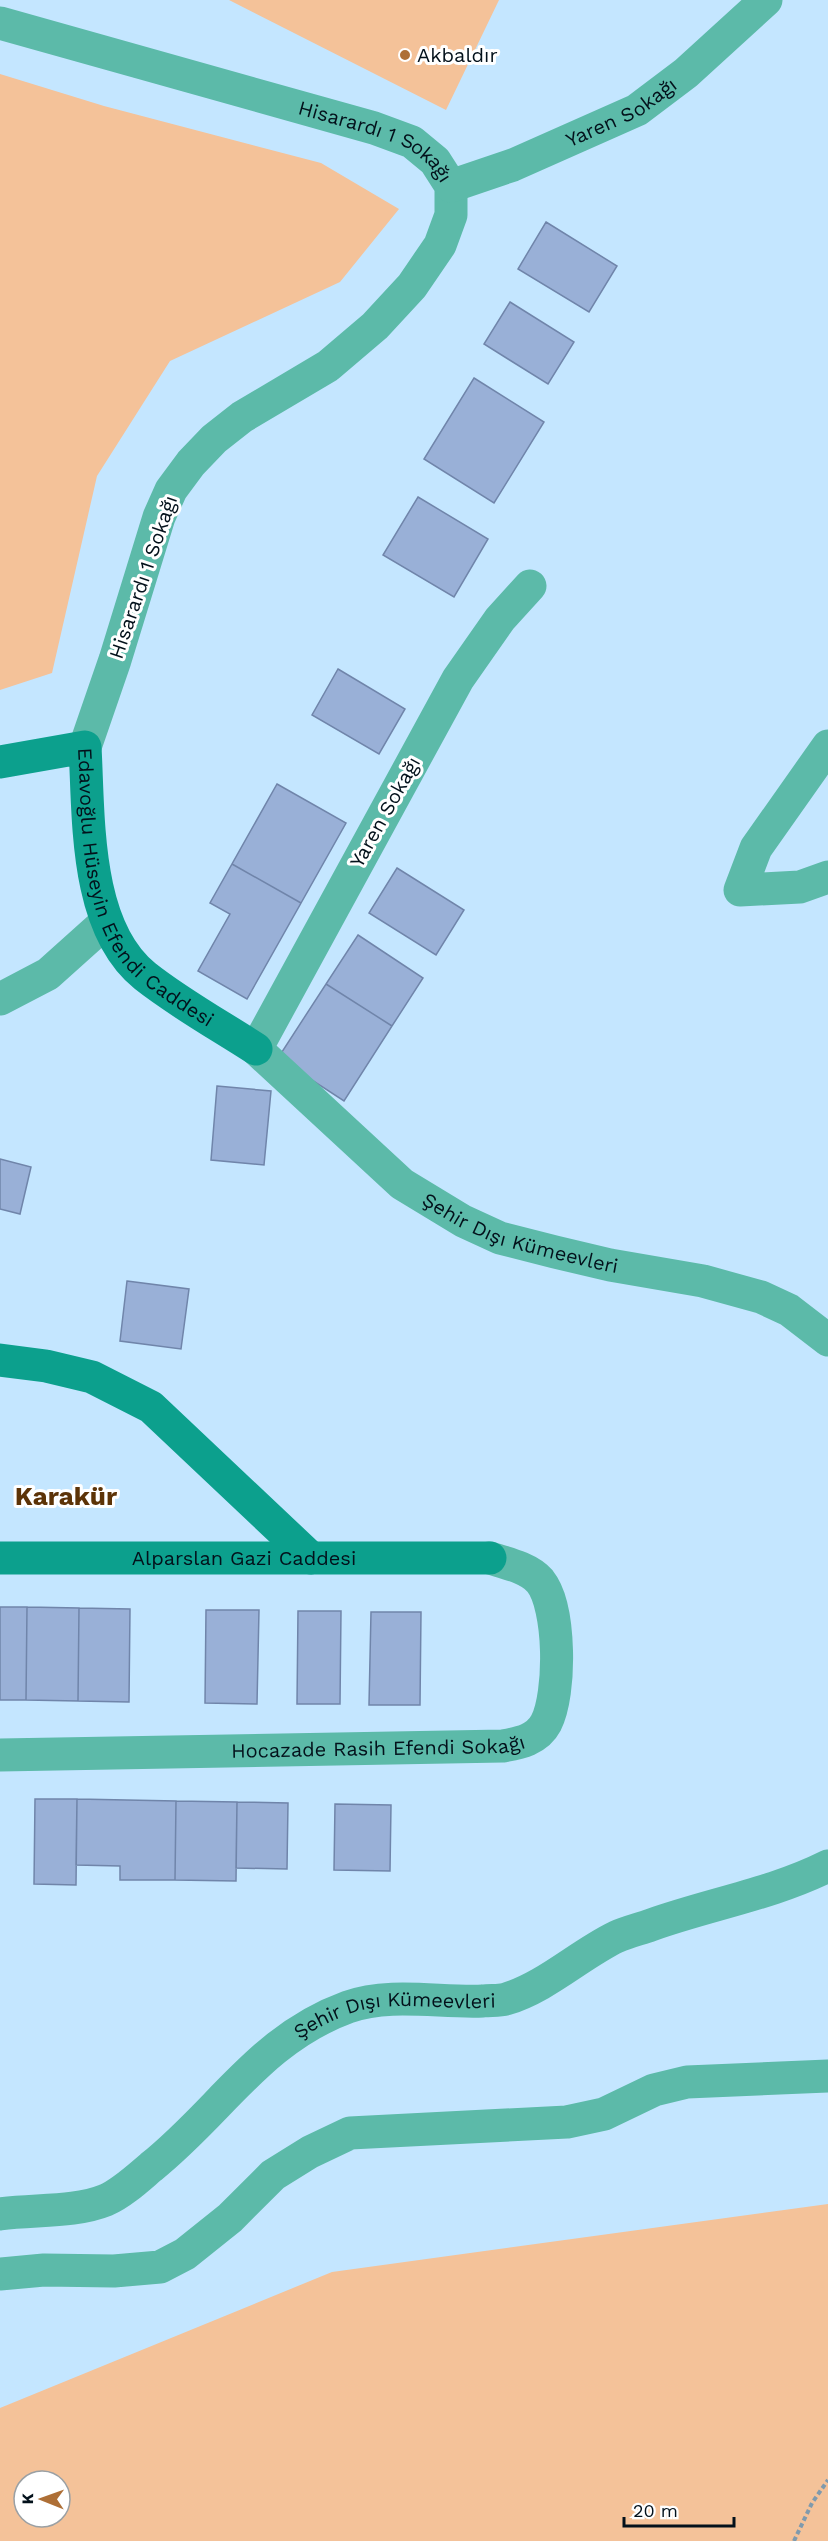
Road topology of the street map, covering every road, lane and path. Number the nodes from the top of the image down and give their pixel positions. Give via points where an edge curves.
1 (766, 0) edge
2 (0, 23) edge
3 (451, 186) junction
4 (530, 586) dead end
5 (828, 746) edge
6 (85, 747) junction
7 (0, 762) edge
8 (828, 877) edge
9 (106, 922) junction
10 (0, 999) edge
11 (256, 1049) junction
12 (828, 1340) edge
13 (0, 1360) edge
14 (0, 1558) edge
15 (311, 1558) junction
16 (490, 1558) joint
17 (0, 1755) edge
18 (828, 1866) edge
19 (828, 2076) edge
20 (0, 2214) edge
21 (0, 2274) edge
22 (828, 2480) edge
23 (794, 2541) edge

1 - 3 street, Yaren Sokağı via 686,73 637,110 513,165
2 - 3 street, Hisarardı 1 Sokağı via 374,128 412,142 435,161
3 - 6 street, Hisarardı 1 Sokağı via 451,214 440,245 398,302 328,366 242,417 214,439 171,490
4 - 11 street, Yaren Sokağı via 500,619 458,679
5 - 8 street via 756,848 740,890 800,887
6 - 7 street, Edavoğlu Hüseyin Efendi Caddesi
6 - 9 street, Edavoğlu Hüseyin Efendi Caddesi via 94,877
9 - 10 street via 48,974
9 - 11 street, Edavoğlu Hüseyin Efendi Caddesi via 143,975
11 - 12 street, Şehir Dışı Kümeevleri via 402,1184 463,1221 500,1238 555,1252 761,1296 789,1310
13 - 15 street via 92,1377 151,1407
14 - 15 street, Alparslan Gazi Caddesi
15 - 16 street, Alparslan Gazi Caddesi
16 - 17 street, Hocazade Rasih Efendi Sokağı via 520,1568 539,1580 550,1602 556,1647 554,1700 545,1725 526,1742 491,1746
18 - 20 street, Şehir Dışı Kümeevleri via 801,1879 617,1937 506,1999 392,2000 350,2006 301,2028 261,2058 173,2150 106,2200 77,2207
19 - 21 street via 687,2082 654,2090 604,2114 567,2122 351,2133 273,2175 186,2254 160,2267
22 - 23 path

